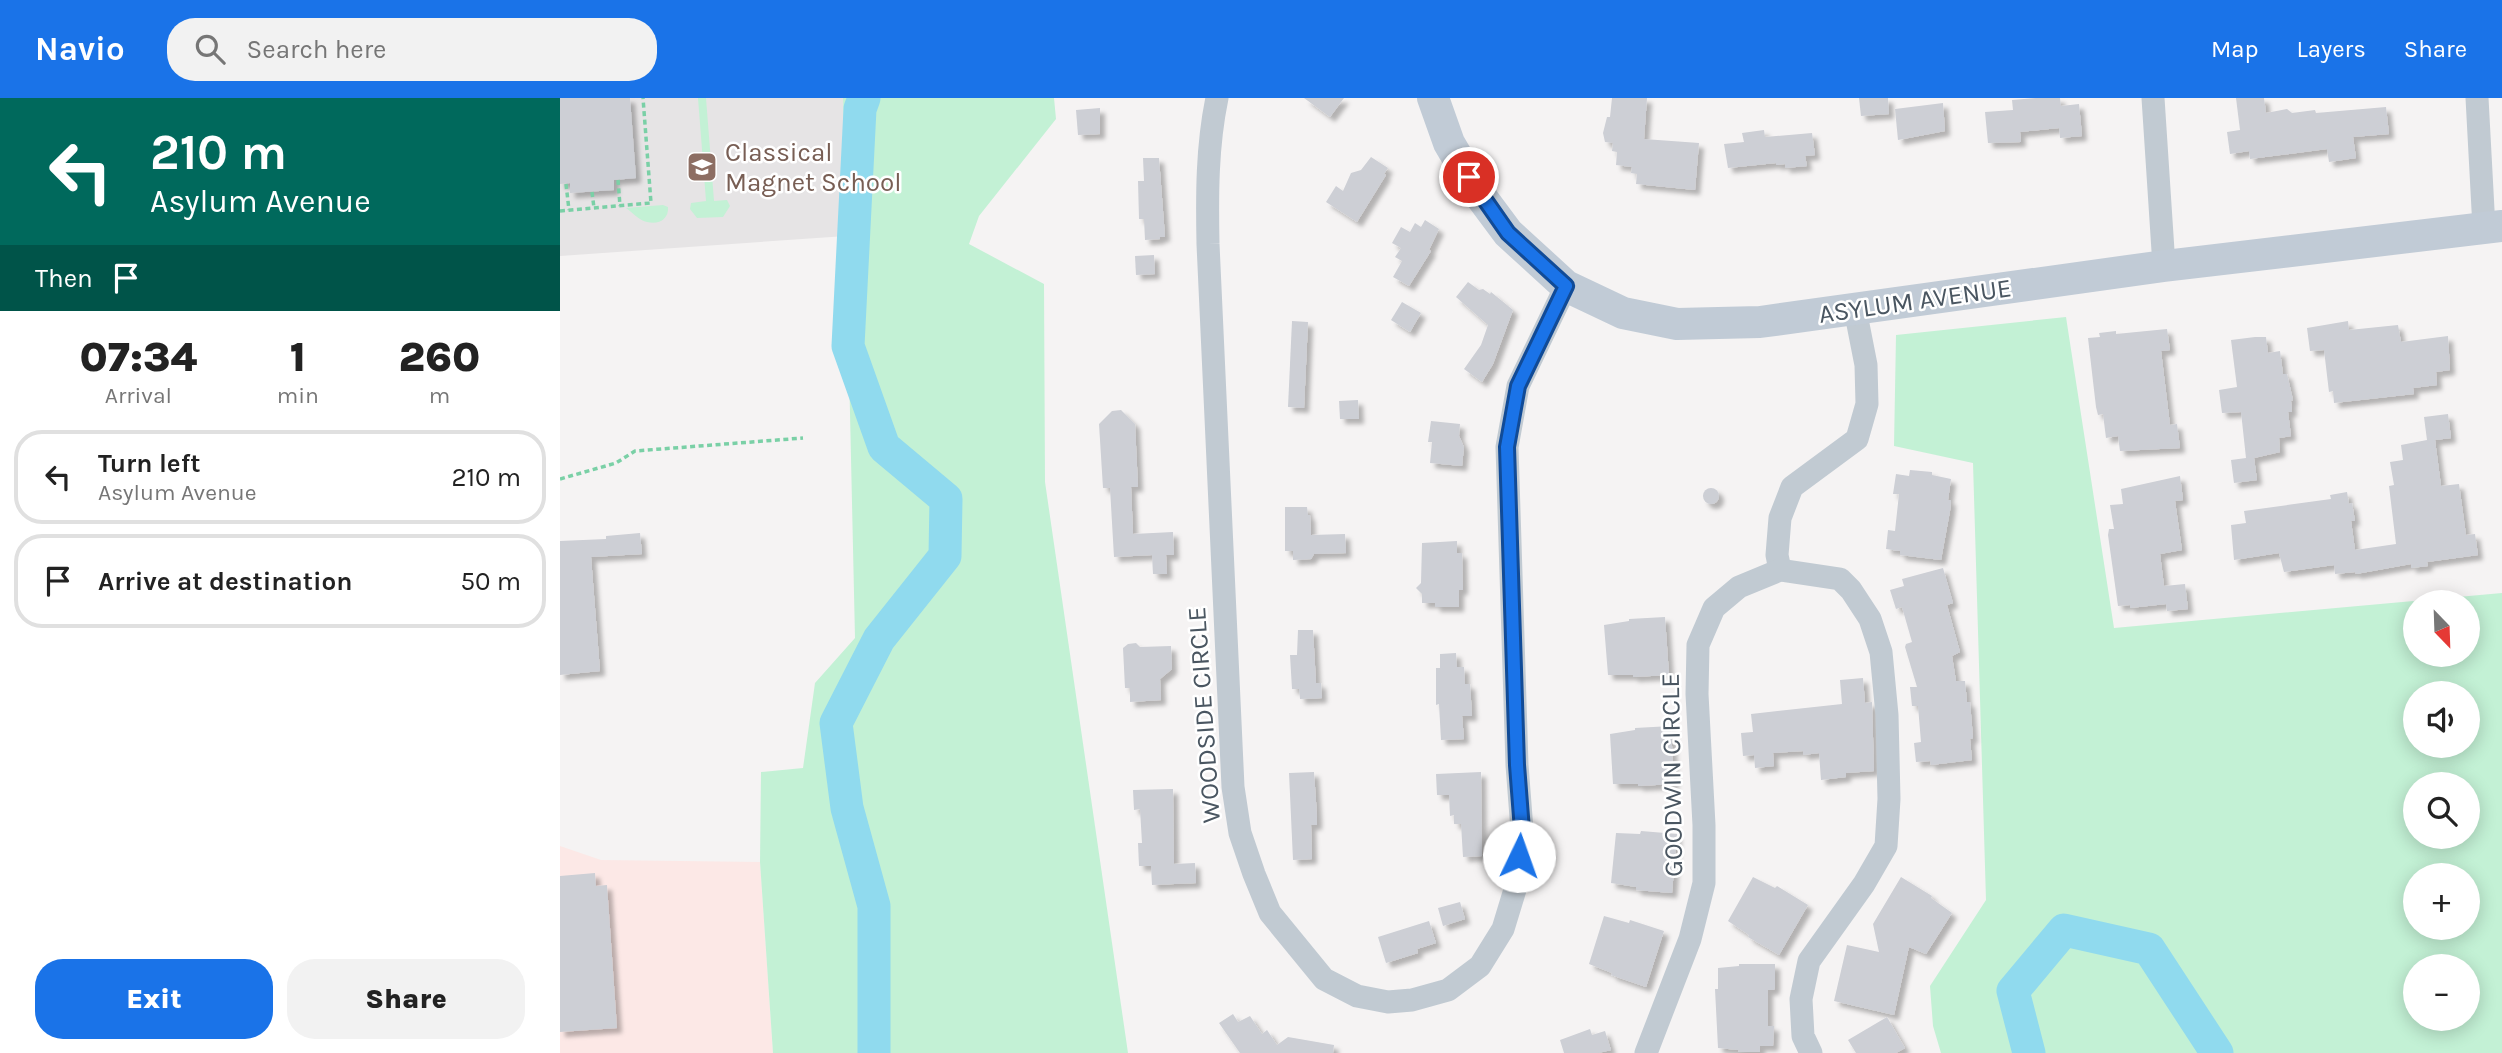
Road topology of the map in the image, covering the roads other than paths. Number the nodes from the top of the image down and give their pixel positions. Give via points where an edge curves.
1 (1217, 98) edge
2 (1433, 98) edge
3 (2153, 98) edge
4 (2477, 98) edge
5 (2493, 227) edge
6 (2164, 265) junction
7 (1566, 286) junction
8 (1855, 309) junction
9 (1780, 570) junction
10 (1646, 1053) edge
11 (1811, 1053) edge

1 - 7 street, WOODSIDE CIRCLE via 1212,122 1208,244 1233,787 1240,833 1270,913 1324,979 1357,996 1388,1002 1448,990 1480,966 1503,929 1517,883 1522,830 1507,447 1518,386
2 - 7 main road, ASYLUM AVENUE via 1449,143 1479,194 1508,233
3 - 6 street
4 - 5 street
5 - 6 main road, ASYLUM AVENUE
6 - 8 main road, ASYLUM AVENUE
7 - 8 main road, ASYLUM AVENUE via 1623,313 1677,324 1760,322
8 - 9 street via 1866,365 1867,404 1857,439 1792,487 1780,518
9 - 10 street, GOODWIN CIRCLE via 1739,587 1714,608 1698,645 1704,883 1690,939
9 - 11 street via 1840,579 1851,590 1870,620 1881,652 1887,715 1886,846 1809,961 1801,999 1803,1036

